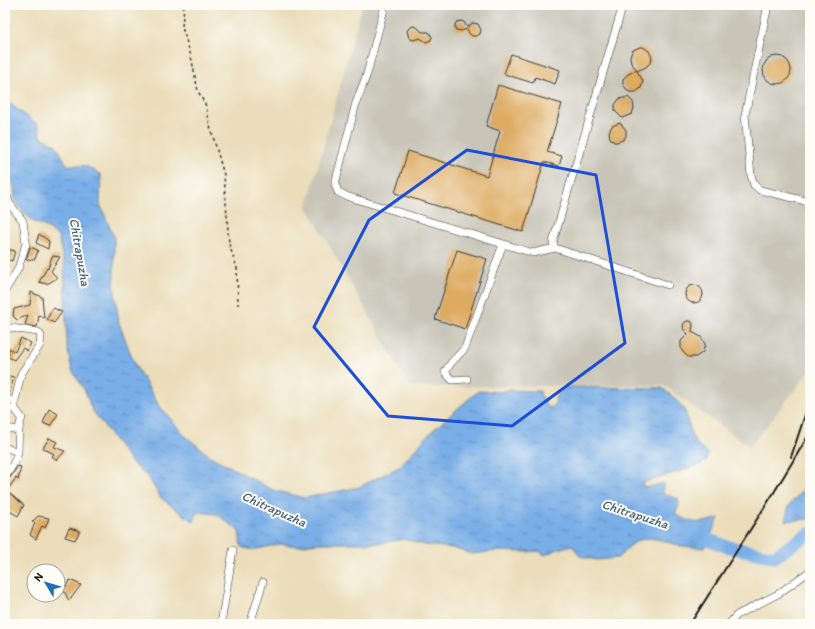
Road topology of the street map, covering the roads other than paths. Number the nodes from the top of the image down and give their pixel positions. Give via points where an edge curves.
1 (385, 5) edge
2 (623, 5) edge
3 (767, 5) edge
4 (5, 192) edge
5 (810, 202) edge
6 (503, 244) junction
7 (555, 248) junction
8 (668, 285) dead end
9 (5, 291) edge
10 (5, 327) edge
11 (467, 378) dead end
12 (5, 399) edge
13 (15, 401) junction
14 (5, 409) edge
15 (15, 409) junction
16 (5, 428) edge
17 (19, 430) junction
18 (5, 447) edge
19 (18, 452) junction
20 (5, 477) edge
21 (233, 550) dead end
22 (810, 571) edge
23 (263, 582) dead end
24 (221, 624) edge
25 (250, 624) edge
26 (729, 624) edge

1 - 6 street via 335,184 338,192
2 - 7 street via 553,242
3 - 5 street via 745,115 751,175 754,185 760,190
4 - 9 street via 10,204 23,221 26,244 18,269
6 - 7 street via 533,253
6 - 11 street via 465,348 445,372 452,380
7 - 8 street
10 - 13 street via 38,332 41,336 40,345 21,374
12 - 13 street
13 - 15 street
14 - 15 street
15 - 17 street via 22,418
16 - 17 street
17 - 19 street
18 - 19 street
19 - 20 street
21 - 24 street
22 - 26 street via 778,594 737,615
23 - 25 street

